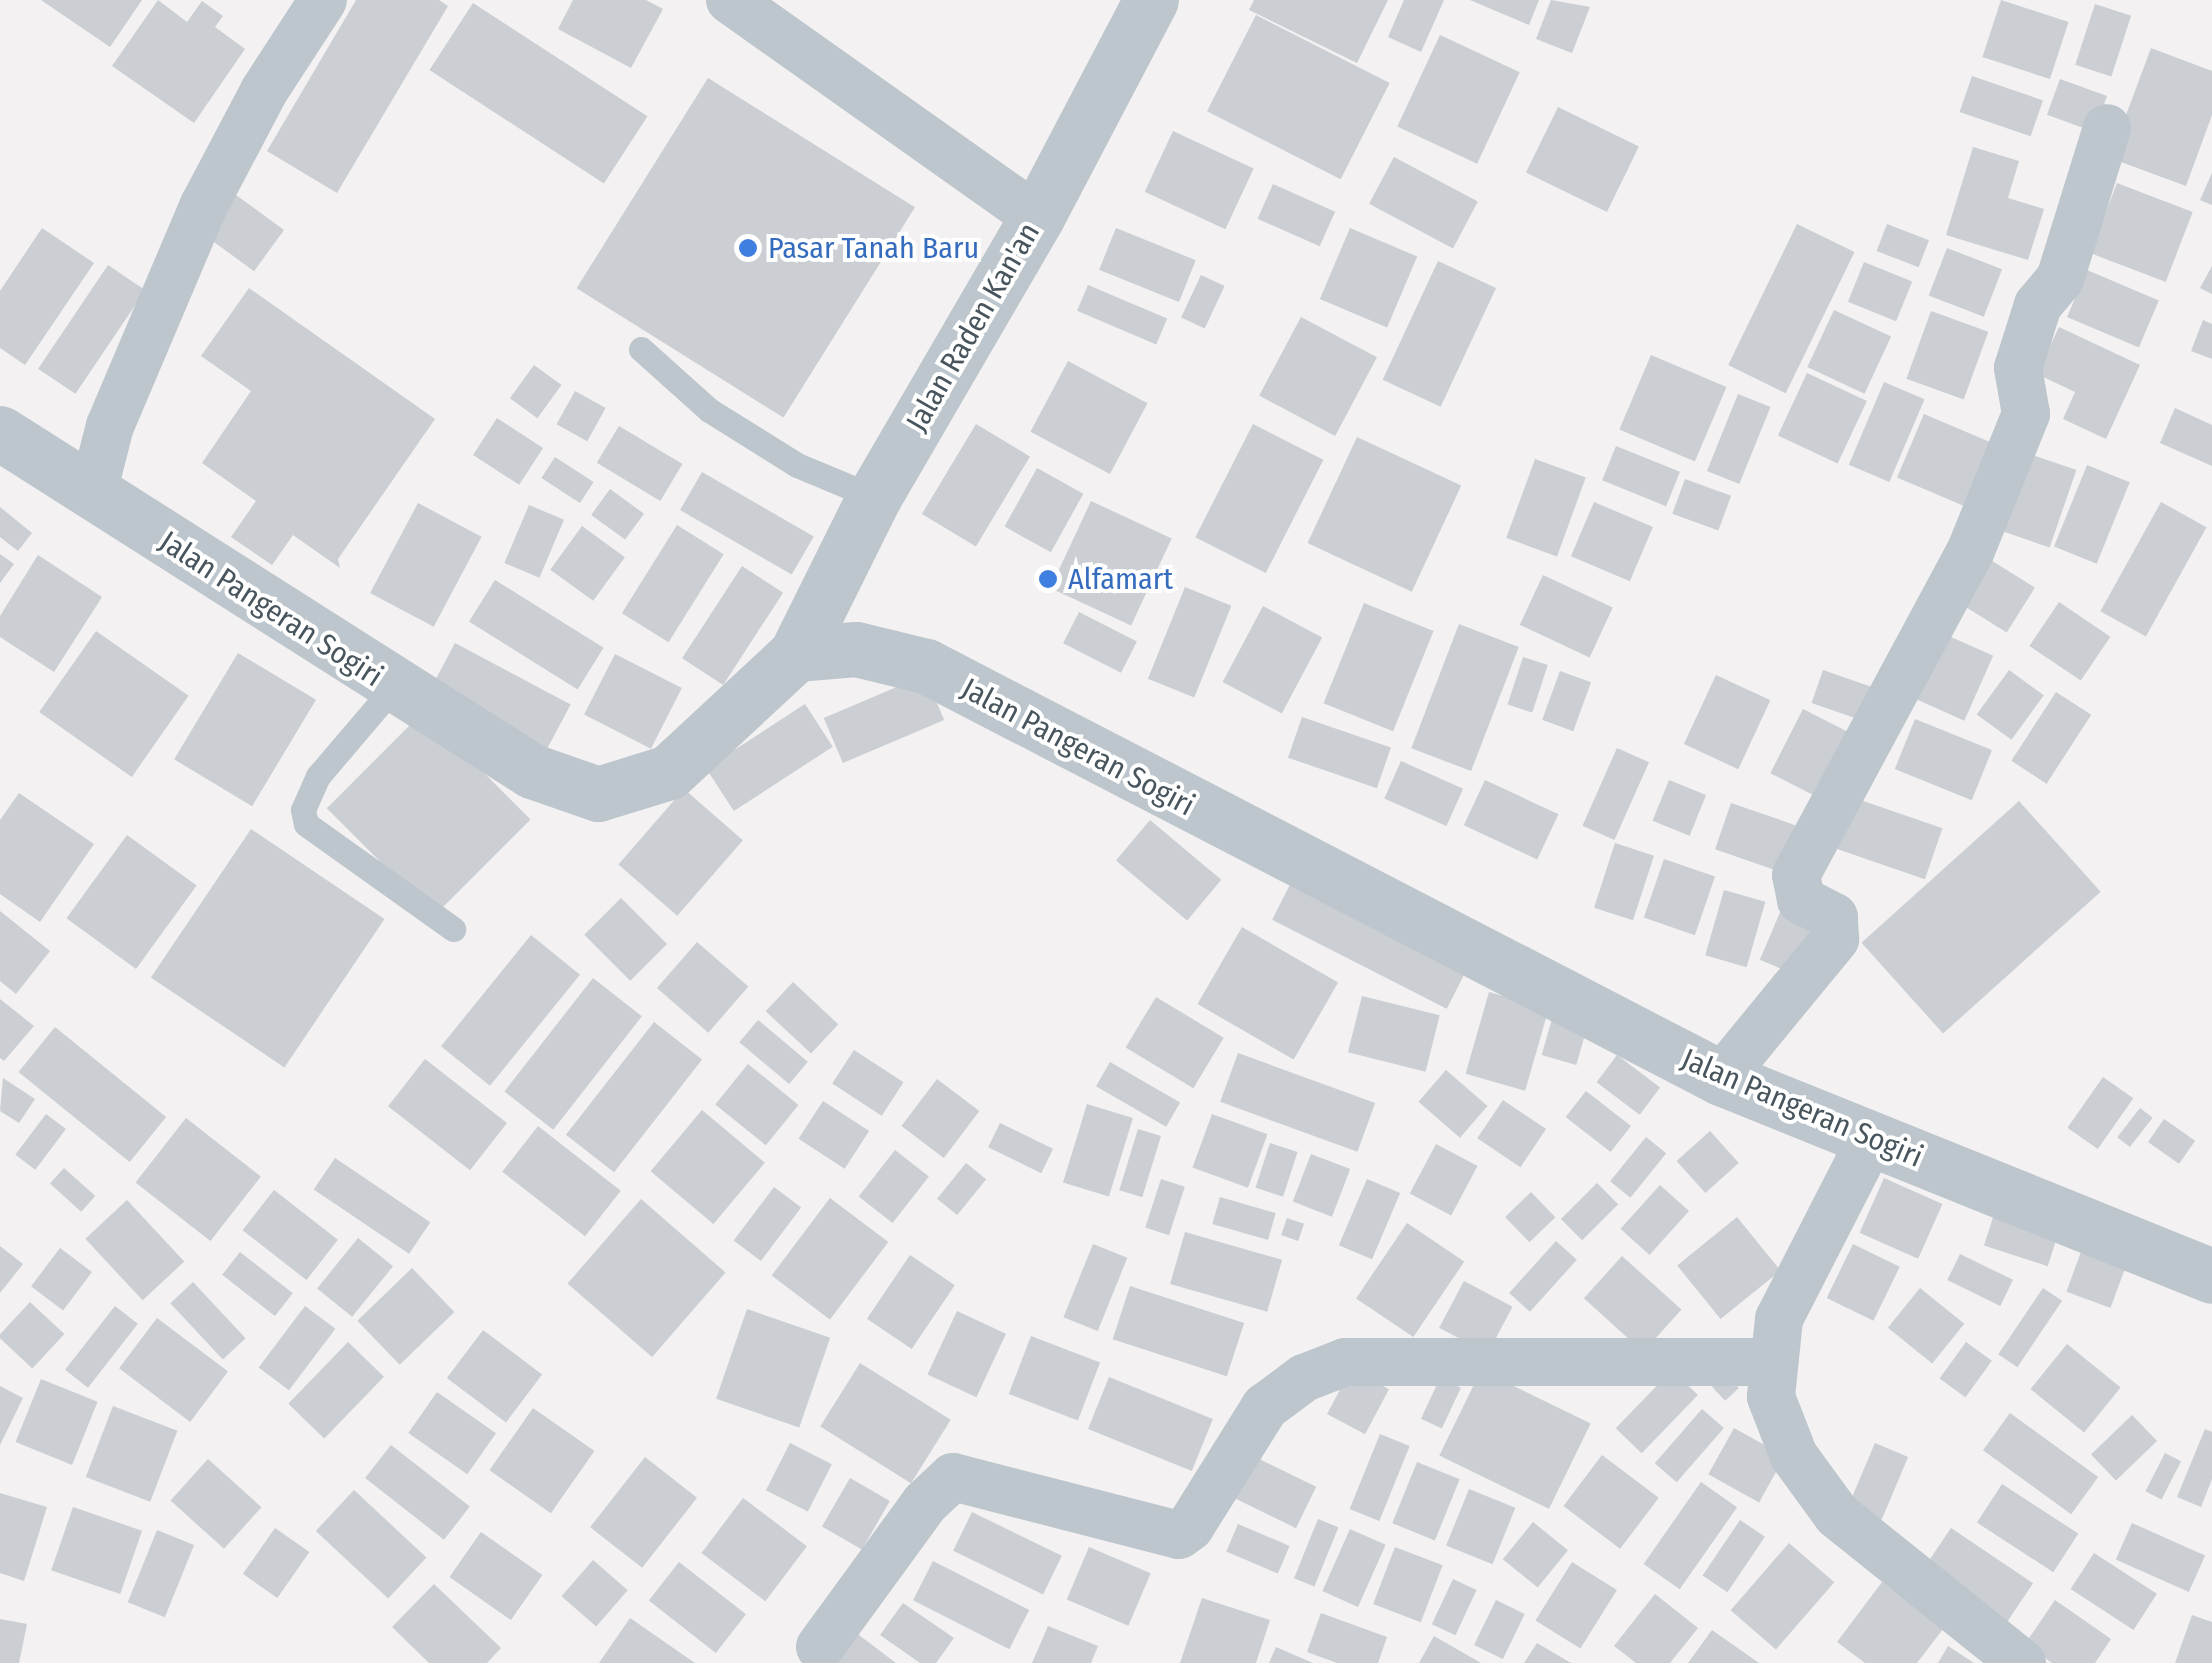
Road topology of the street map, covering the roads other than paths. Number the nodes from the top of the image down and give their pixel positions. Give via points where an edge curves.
1 (323, 0) edge
2 (730, 0) edge
3 (1152, 0) edge
4 (2108, 128) dead end
5 (1037, 217) junction
6 (641, 349) dead end
7 (0, 433) edge
8 (93, 492) junction
9 (874, 498) junction
10 (796, 654) junction
11 (394, 688) junction
12 (453, 929) dead end
13 (1722, 1078) junction
14 (1872, 1140) junction
15 (2212, 1276) edge
16 (1770, 1362) junction
17 (820, 1647) dead end
18 (2022, 1663) edge

1 - 8 street via 264,91 204,205 110,426
2 - 5 street
3 - 5 street, Jalan Raden Kan'an
4 - 13 street via 2060,279 2038,305 2018,368 2026,414 1971,550 1796,875 1801,900 1834,917 1835,940
5 - 9 street, Jalan Raden Kan'an
6 - 9 lane via 710,410 797,465
7 - 8 street, Jalan Pangeran Sogiri
8 - 11 street, Jalan Pangeran Sogiri
9 - 10 street, Jalan Raden Kan'an
10 - 11 street, Jalan Pangeran Sogiri via 669,772 598,794 532,771
10 - 13 street, Jalan Pangeran Sogiri via 856,649 926,666
11 - 12 lane via 318,776 303,810 306,824
13 - 14 street, Jalan Pangeran Sogiri
14 - 15 street, Jalan Pangeran Sogiri
14 - 16 street via 1779,1319
16 - 17 street via 1345,1362 1304,1378 1265,1408 1190,1528 1179,1535 953,1478 924,1504
16 - 18 street via 1771,1397 1794,1456 1838,1515

